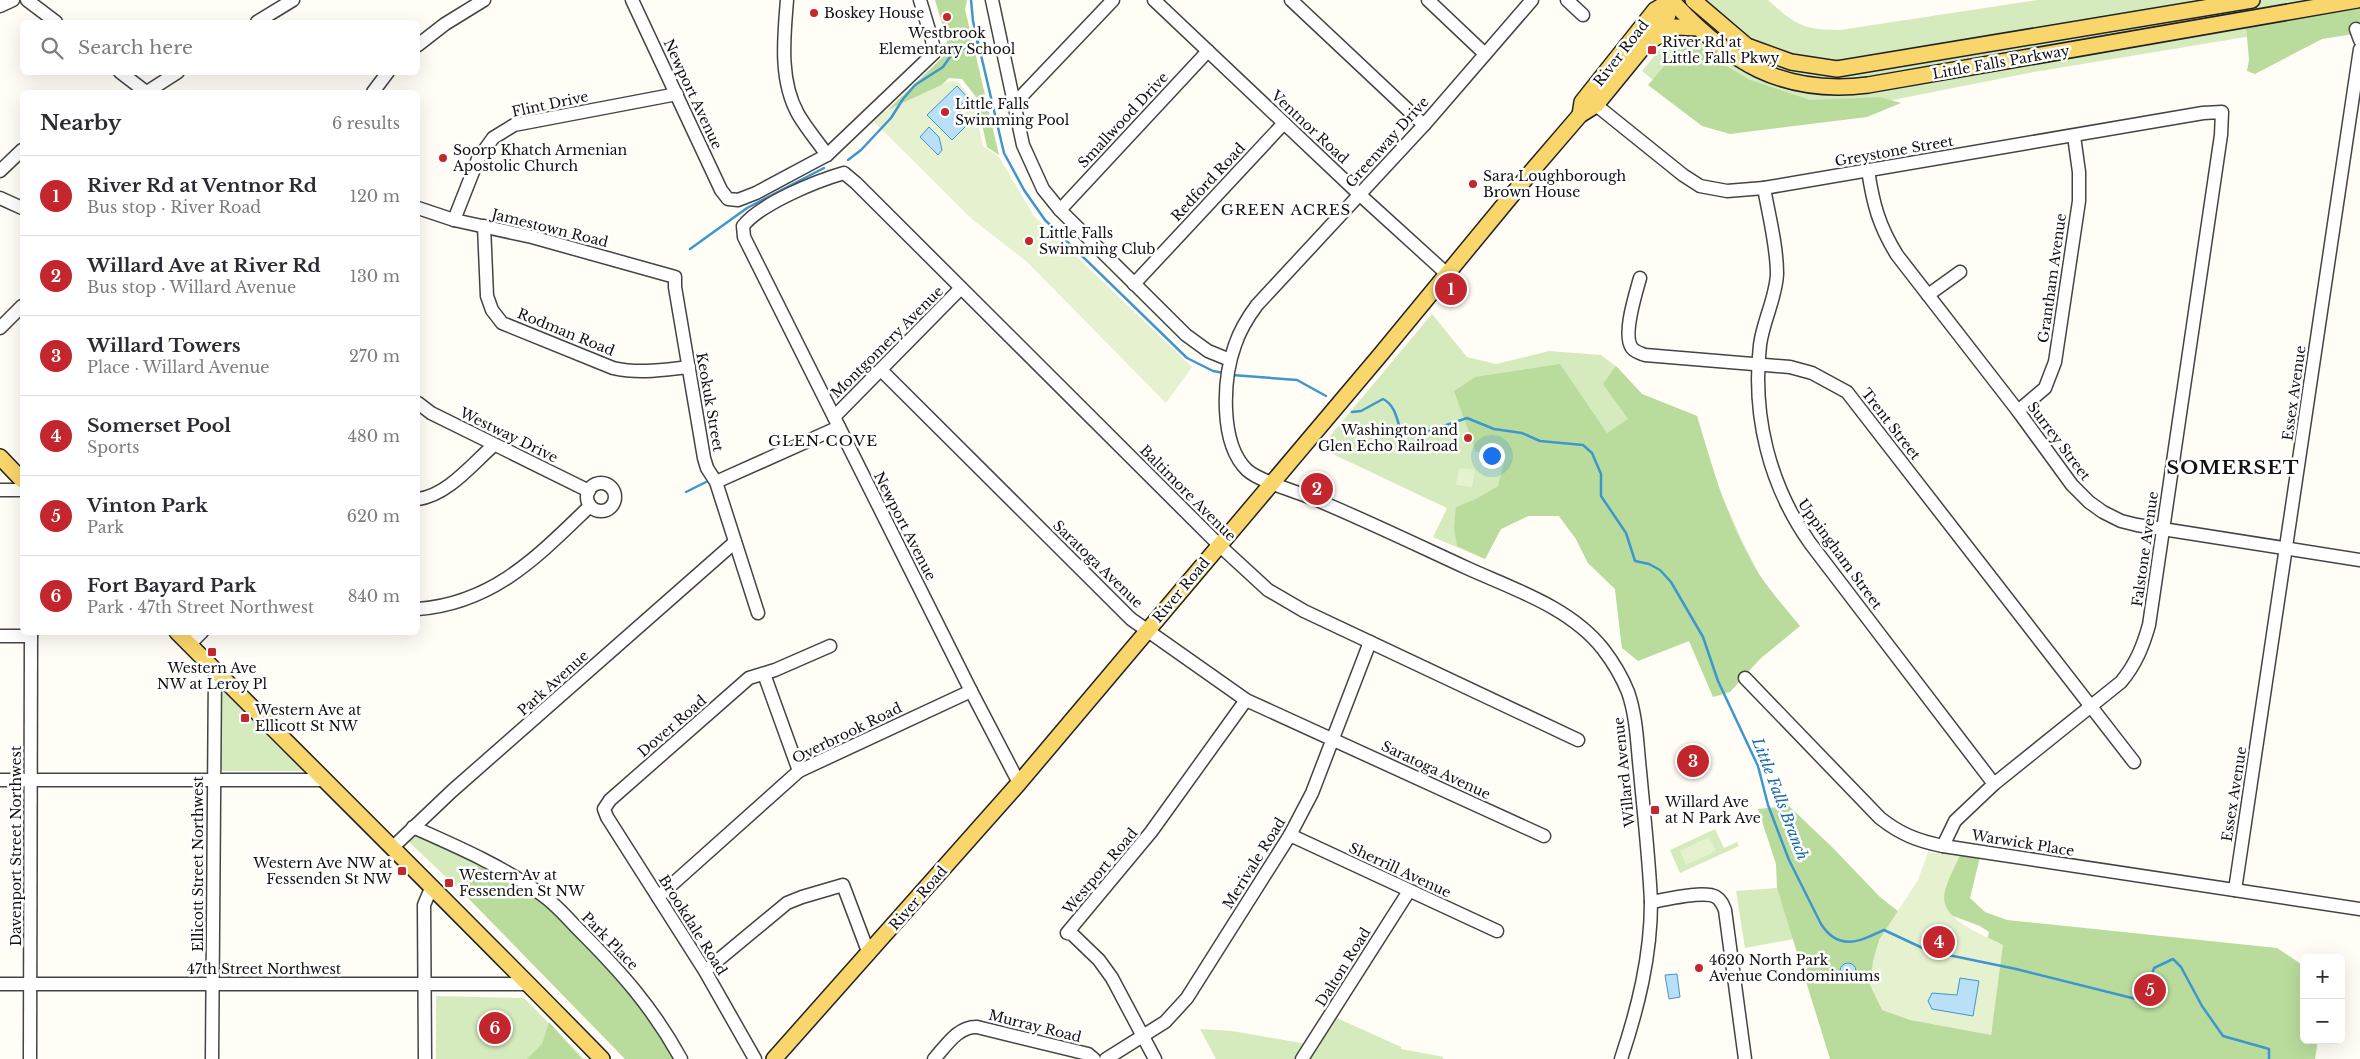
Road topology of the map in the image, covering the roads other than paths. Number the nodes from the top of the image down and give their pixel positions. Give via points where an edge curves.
1 (13, 0) edge
2 (27, 0) edge
3 (293, 0) edge
4 (484, 0) edge
5 (632, 0) edge
6 (787, 0) edge
7 (920, 0) edge
8 (992, 0) edge
9 (1113, 0) edge
10 (1154, 0) edge
11 (1291, 0) edge
12 (1428, 0) edge
13 (1532, 0) edge
14 (1567, 0) edge
15 (1672, 0) edge
16 (1693, 0) edge
17 (1708, 0) edge
18 (2252, 0) edge
19 (2357, 0) edge
20 (0, 6) edge
21 (1583, 15) dead end
22 (53, 20) edge
23 (260, 20) edge
24 (1698, 28) junction
25 (1731, 32) junction
26 (420, 43) edge
27 (1646, 44) junction
28 (2360, 49) edge
29 (1208, 51) junction
30 (1485, 54) junction
31 (1617, 57) junction
32 (124, 75) edge
33 (173, 75) edge
34 (386, 75) edge
35 (144, 90) edge
36 (150, 90) edge
37 (374, 90) edge
38 (677, 94) junction
39 (1014, 104) junction
40 (1596, 105) junction
41 (2222, 112) joint
42 (1580, 115) junction
43 (1284, 123) junction
44 (1424, 125) junction
45 (2074, 136) junction
46 (20, 152) edge
47 (827, 155) junction
48 (1868, 170) junction
49 (0, 171) edge
50 (1764, 188) junction
51 (1359, 194) junction
52 (0, 198) edge
53 (20, 207) edge
54 (420, 209) edge
55 (1060, 210) junction
56 (454, 220) junction
57 (484, 226) junction
58 (743, 226) joint
59 (1960, 272) dead end
60 (1448, 274) junction
61 (675, 276) joint
62 (1640, 278) dead end
63 (1134, 284) junction
64 (962, 288) junction
65 (1928, 295) junction
66 (20, 308) edge
67 (0, 328) edge
68 (1759, 363) junction
69 (688, 367) junction
70 (1228, 369) junction
71 (881, 370) junction
72 (420, 404) edge
73 (2018, 411) junction
74 (836, 422) junction
75 (494, 445) junction
76 (0, 457) edge
77 (20, 478) edge
78 (716, 482) junction
79 (1272, 482) junction
80 (0, 490) edge
81 (20, 490) edge
82 (589, 492) junction
83 (420, 498) edge
84 (590, 506) junction
85 (2163, 529) junction
86 (735, 542) junction
87 (1219, 545) junction
88 (2287, 548) junction
89 (2360, 560) edge
90 (420, 610) edge
91 (758, 613) dead end
92 (1148, 630) junction
93 (20, 635) edge
94 (31, 635) edge
95 (180, 635) edge
96 (199, 635) edge
97 (0, 636) edge
98 (1370, 642) junction
99 (189, 645) junction
100 (830, 646) dead end
101 (215, 670) junction
102 (764, 674) junction
103 (1745, 678) dead end
104 (971, 691) junction
105 (1246, 700) junction
106 (2092, 707) junction
107 (1333, 740) junction
108 (1578, 740) dead end
109 (2134, 762) dead end
110 (798, 771) junction
111 (0, 780) edge
112 (31, 780) junction
113 (213, 780) junction
114 (323, 780) junction
115 (1019, 783) junction
116 (1994, 784) junction
117 (604, 809) joint
118 (413, 827) junction
119 (1290, 835) junction
120 (1544, 836) dead end
121 (1943, 846) junction
122 (392, 848) junction
123 (432, 886) junction
124 (2235, 890) junction
125 (1409, 891) junction
126 (658, 897) junction
127 (1650, 902) junction
128 (2360, 909) edge
129 (1497, 931) dead end
130 (869, 954) junction
131 (705, 971) junction
132 (0, 984) edge
133 (30, 984) junction
134 (213, 984) junction
135 (529, 984) junction
136 (425, 985) junction
137 (1143, 1036) junction
138 (30, 1059) edge
139 (212, 1059) edge
140 (425, 1059) edge
141 (602, 1059) edge
142 (681, 1059) edge
143 (755, 1059) edge
144 (774, 1059) edge
145 (934, 1059) edge
146 (1094, 1059) edge
147 (1106, 1059) edge
148 (1155, 1059) edge
149 (1302, 1059) edge
150 (1621, 1059) edge
151 (1744, 1059) edge

1 - 20 street
2 - 22 street
3 - 23 street
4 - 26 street
5 - 38 street, Newport Avenue
6 - 47 street via 783,42 791,96 798,114
7 - 47 street via 934,53
8 - 39 street
9 - 39 street
10 - 29 street, Ventnor Road
11 - 44 street
12 - 30 street
13 - 30 street, Greenway Drive
14 - 21 street
15 - 24 main road, Little Falls Parkway
15 - 27 main road, River Road via 1667,18
15 - 31 main road, River Road via 1655,10
16 - 25 main road, Little Falls Parkway
17 - 25 main road
18 - 25 main road, Little Falls Parkway via 1837,69 1776,58 1747,46
19 - 24 main road, Little Falls Parkway via 1836,88 1805,85 1764,73 1727,52
24 - 27 main road via 1676,27
27 - 40 main road, River Road
28 - 88 street, Essex Avenue
29 - 43 street, Ventnor Road
29 - 55 street, Smallwood Drive
30 - 44 street, Greenway Drive
31 - 40 main road via 1613,70 1594,95
31 - 42 main road, River Road via 1582,102
32 - 35 street
33 - 36 street
34 - 37 street
38 - 47 street, Newport Avenue via 728,199 738,200
38 - 56 street, Flint Drive via 514,126 493,138 478,159
39 - 55 street via 1031,165 1043,189
40 - 42 main road, River Road
40 - 50 street, Greystone Street via 1700,186 1727,192
41 - 45 street, Greystone Street
41 - 85 street, Falstone Avenue
42 - 60 main road, River Road
43 - 51 street, Ventnor Road
43 - 63 street, Redford Road
44 - 51 street, Greenway Drive
45 - 48 street, Greystone Street
45 - 73 street, Grantham Avenue via 2079,202 2055,362 2045,388
46 - 49 street
48 - 50 street, Greystone Street
48 - 65 street, Surrey Street via 1873,206 1883,232
50 - 68 street, Uppingham Street via 1777,276
51 - 60 street, Ventnor Road
51 - 70 street, Greenway Drive via 1257,305 1240,334
52 - 53 street
54 - 56 street, Jamestown Road
55 - 63 street
56 - 57 street, Jamestown Road
57 - 61 street, Jamestown Road
57 - 69 street, Rodman Road via 487,296 502,323 620,370 650,372
58 - 64 street, Baltimore Avenue via 748,219 784,198 844,173
58 - 74 street, Newport Avenue via 744,237
59 - 65 street
60 - 79 main road, River Road
61 - 69 street, Keokuk Street
62 - 68 street, Trent Street via 1628,333 1632,348 1645,355
63 - 70 street via 1186,335
64 - 71 street, Montgomery Avenue
64 - 87 street, Baltimore Avenue
65 - 73 street, Surrey Street
66 - 67 street
68 - 106 street, Trent Street via 1812,373 1855,400
68 - 116 street, Uppingham Street via 1764,442 1776,483 1794,521
69 - 78 street, Keokuk Street via 704,458
70 - 79 street, Greenway Drive via 1228,429 1237,454 1248,470
71 - 74 street, Montgomery Avenue
71 - 92 street, Saratoga Avenue via 1131,619
72 - 75 street, Westway Drive via 431,413
73 - 85 street, Surrey Street via 2072,485 2089,502 2121,521
74 - 78 street, Montgomery Avenue
74 - 104 street, Newport Avenue
75 - 82 street, Westway Drive
75 - 83 street via 447,486 435,494
76 - 77 main road
78 - 86 street, Keokuk Street
79 - 87 main road, River Road
79 - 127 street, Willard Avenue via 1350,514 1548,605 1570,618 1596,641 1619,673 1632,707
80 - 81 street
82 - 84 street
82 - 84 street via 595,485 604,484 612,489 615,497 608,509 598,511
84 - 90 street via 521,569 504,580 466,600
85 - 88 street, Surrey Street
85 - 106 street, Falstone Avenue via 2144,643 2131,670
86 - 91 street, Keokuk Street
86 - 118 street, Park Avenue
87 - 92 main road, River Road
87 - 98 street, Baltimore Avenue via 1253,578 1281,599
88 - 89 street, Surrey Street
88 - 124 street, Essex Avenue
92 - 105 street, Saratoga Avenue
92 - 115 main road, River Road
93 - 97 street
94 - 112 street, Davenport Street Northwest
95 - 99 main road
96 - 99 street
98 - 107 street, Merivale Road
98 - 108 street, Baltimore Avenue
99 - 101 main road
100 - 102 street, Dover Road
101 - 113 street, Ellicott Street Northwest
101 - 114 main road
102 - 110 street
102 - 117 street, Dover Road via 749,678 610,800
103 - 121 street, Warwick Place via 1880,818 1905,836
104 - 110 street, Overbrook Road
104 - 115 street, Newport Avenue
105 - 107 street, Saratoga Avenue
105 - 137 street, Westport Road via 1152,832 1067,933 1099,960
106 - 109 street, Trent Street
106 - 116 street, Falstone Avenue
107 - 119 street, Merivale Road via 1312,793
107 - 120 street, Saratoga Avenue
110 - 126 street, Overbrook Road
111 - 112 street
112 - 113 street
112 - 133 street, Davenport Street Northwest
113 - 114 street
113 - 134 street, Ellicott Street Northwest
114 - 122 main road
115 - 130 main road, River Road
116 - 121 street, Falstone Avenue via 1955,821
117 - 126 street, Brookdale Road
118 - 122 street, Park Avenue
118 - 142 street, Park Place via 497,866 547,899 649,1006
119 - 125 street, Sherrill Avenue
119 - 137 street, Merivale Road via 1187,998 1165,1022
121 - 124 street, Warwick Place
122 - 123 main road
123 - 135 main road
123 - 136 street via 424,905
124 - 128 street, Warwick Place
125 - 129 street, Sherrill Avenue
125 - 149 street, Dalton Road
126 - 131 street, Brookdale Road
127 - 150 street, Willard Avenue via 1643,980
127 - 151 street via 1706,894 1716,897 1722,904
130 - 131 street via 843,885 787,904
130 - 144 main road, River Road
131 - 143 street, Brookdale Road
132 - 133 street, 47th Street Northwest
133 - 134 street, 47th Street Northwest
133 - 138 street, Davenport Street Northwest
134 - 136 street, 47th Street Northwest
134 - 139 street, Ellicott Street Northwest
135 - 136 street, 47th Street Northwest
135 - 141 main road
136 - 140 street
137 - 147 street, Merivale Road
137 - 148 street, Westport Road
145 - 146 street, Murray Road via 968,1026 1088,1054

